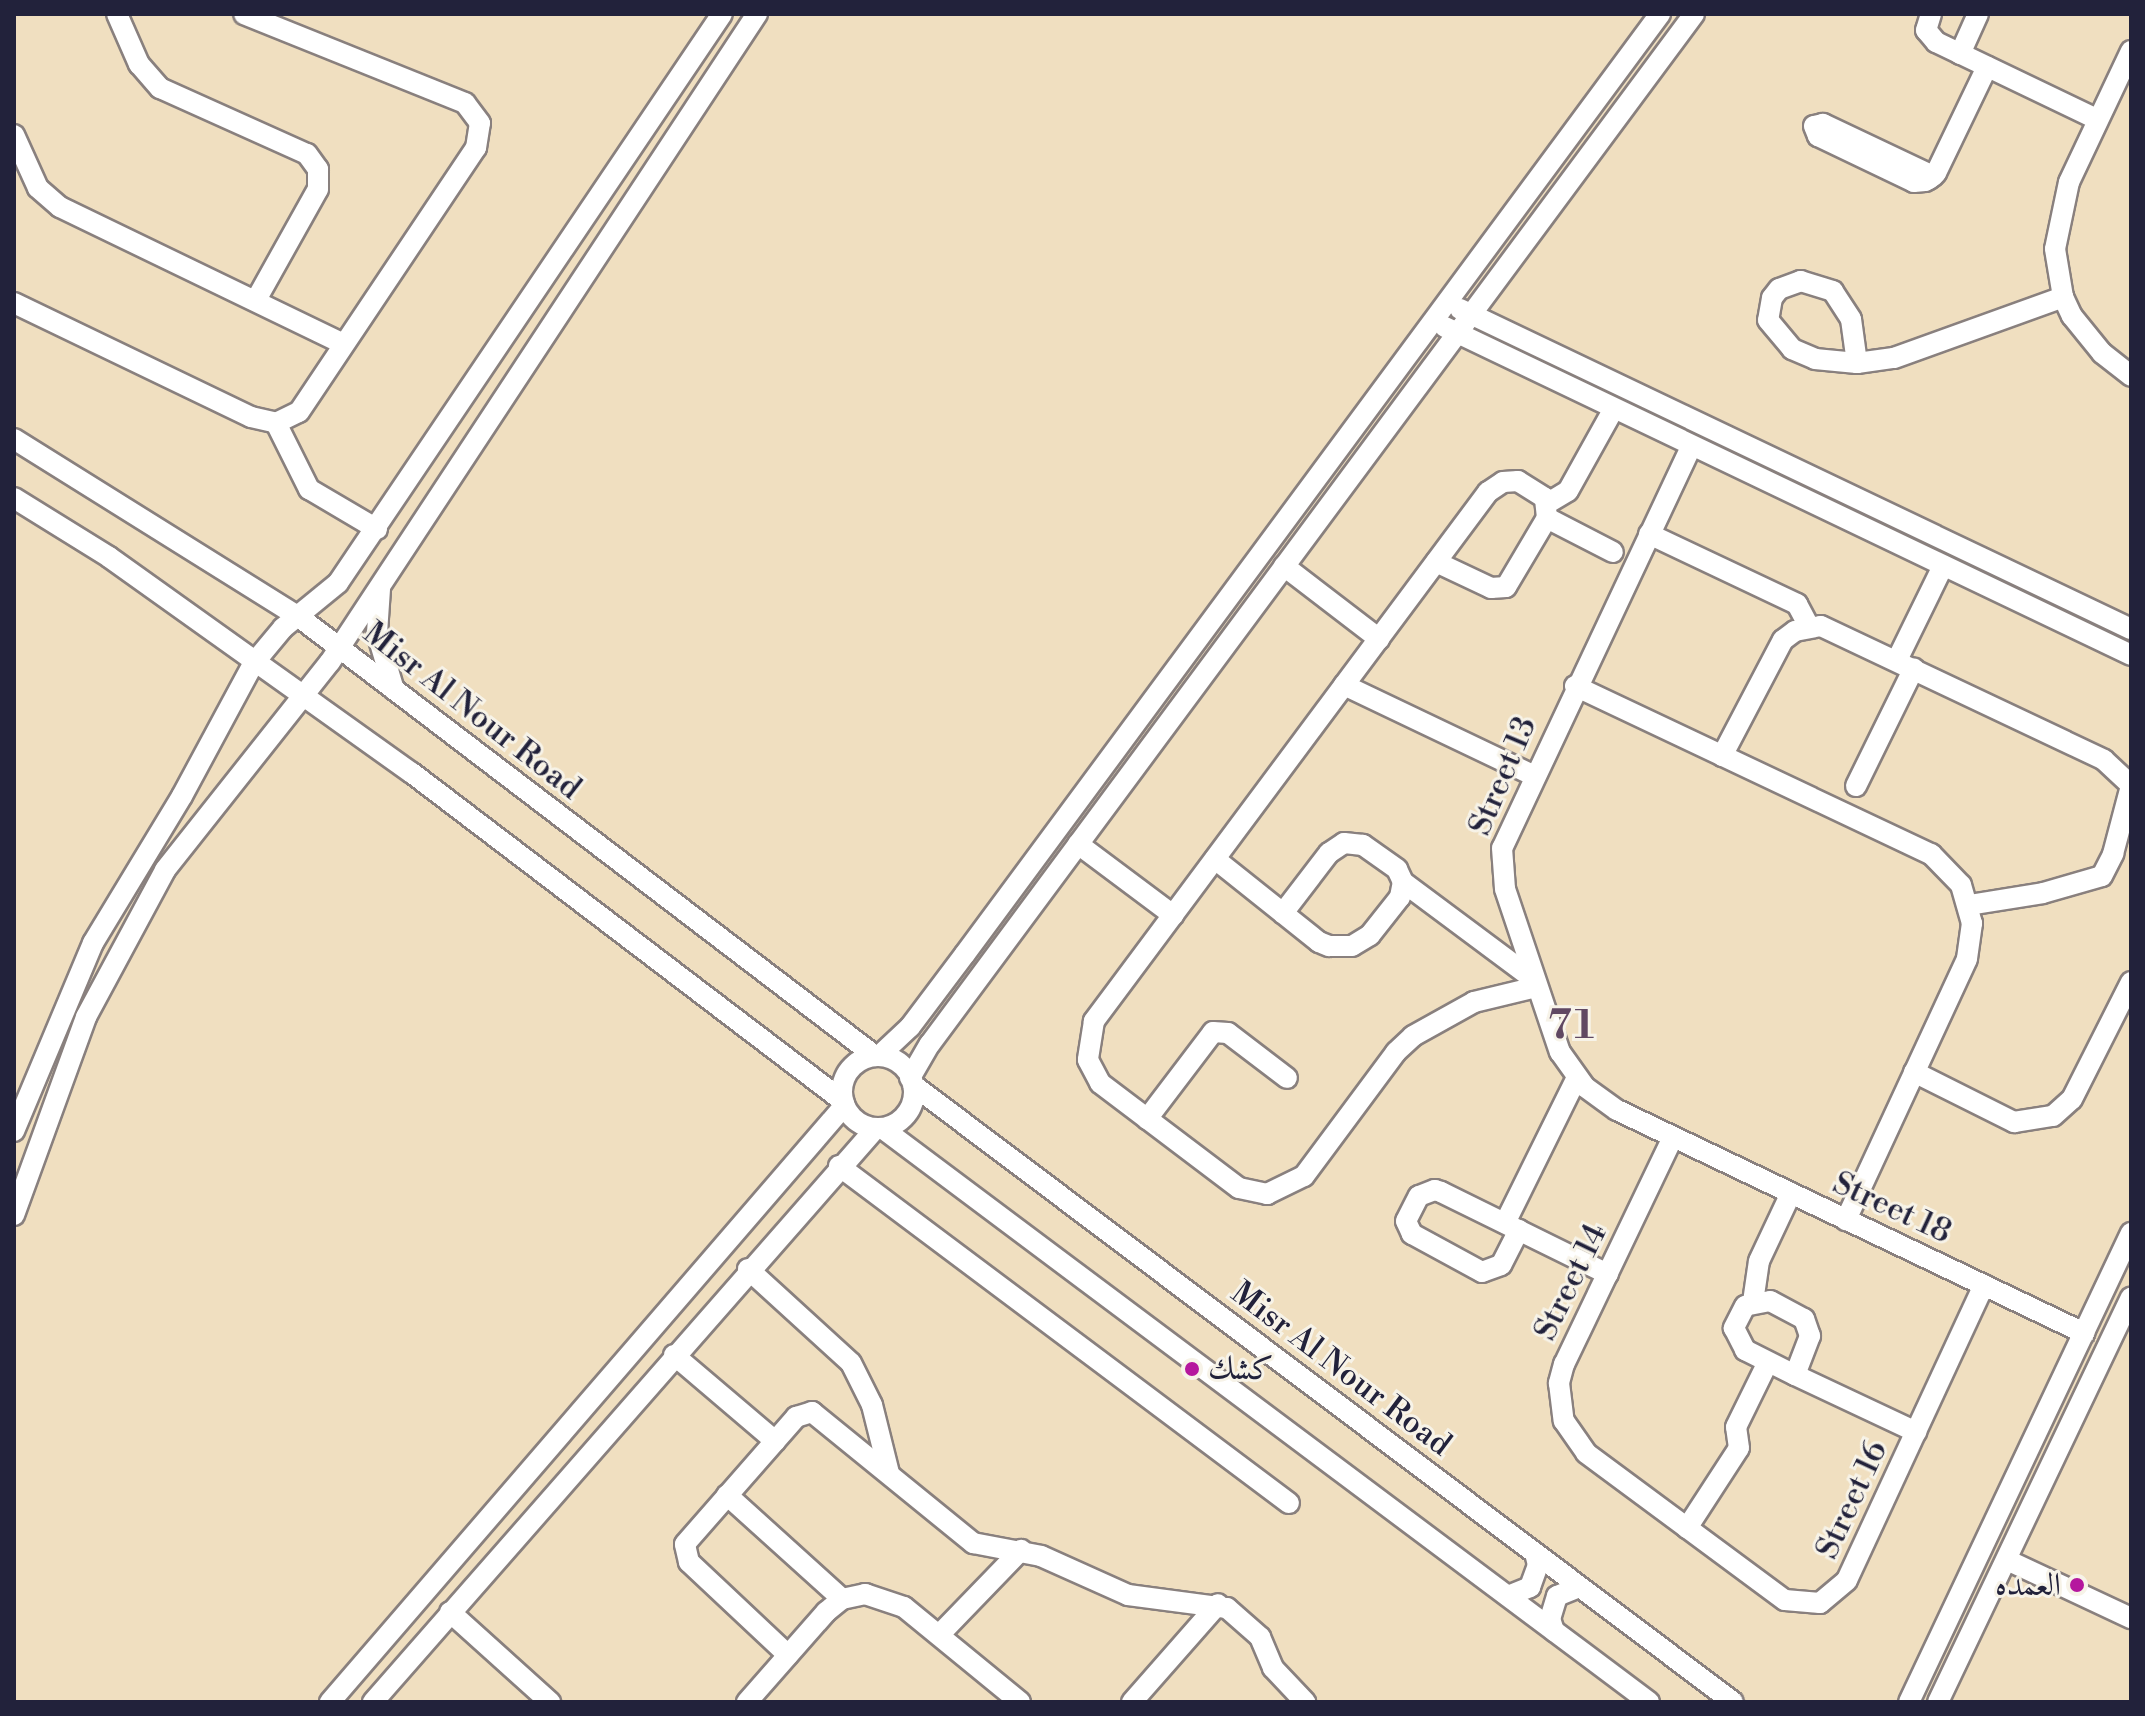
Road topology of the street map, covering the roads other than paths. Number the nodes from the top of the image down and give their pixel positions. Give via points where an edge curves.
1 (117, 14) edge
2 (244, 14) edge
3 (722, 14) edge
4 (757, 14) edge
5 (1660, 14) edge
6 (1694, 14) edge
7 (1931, 14) edge
8 (1978, 14) edge
9 (2131, 51) edge
10 (1960, 54) junction
11 (1987, 67) junction
12 (2126, 77) edge
13 (2097, 119) junction
14 (14, 135) edge
15 (1933, 176) junction
16 (2063, 297) junction
17 (256, 300) junction
18 (14, 303) edge
19 (1448, 303) junction
20 (1471, 314) junction
21 (1434, 322) junction
22 (1457, 333) junction
23 (344, 344) junction
24 (1857, 363) junction
25 (2131, 376) edge
26 (1613, 410) junction
27 (276, 423) junction
28 (14, 439) edge
29 (1691, 447) junction
30 (14, 498) edge
31 (1548, 510) junction
32 (377, 529) junction
33 (1649, 534) junction
34 (1436, 562) junction
35 (1635, 562) junction
36 (1284, 566) junction
37 (1943, 566) junction
38 (382, 579) junction
39 (299, 617) junction
40 (1809, 627) junction
41 (2131, 629) edge
42 (1379, 639) junction
43 (339, 646) junction
44 (2131, 655) edge
45 (253, 664) junction
46 (1906, 664) junction
47 (1344, 685) junction
48 (1575, 686) junction
49 (394, 690) junction
50 (302, 696) junction
51 (1722, 756) junction
52 (1533, 775) junction
53 (2131, 785) edge
54 (1843, 813) junction
55 (1078, 844) junction
56 (1215, 859) junction
57 (1403, 882) junction
58 (1969, 905) junction
59 (1283, 913) junction
60 (1173, 915) junction
61 (2131, 982) edge
62 (1534, 983) junction
63 (910, 1027) junction
64 (930, 1044) junction
65 (877, 1056) junction
66 (1914, 1072) junction
67 (1577, 1077) junction
68 (1287, 1078) dead end
69 (912, 1082) junction
70 (844, 1103) junction
71 (1147, 1119) junction
72 (879, 1128) junction
73 (825, 1130) junction
74 (14, 1131) edge
75 (1673, 1137) junction
76 (846, 1159) junction
77 (1791, 1193) junction
78 (14, 1215) edge
79 (1846, 1220) junction
80 (1512, 1227) junction
81 (2130, 1238) edge
82 (748, 1269) junction
83 (1608, 1274) junction
84 (1984, 1285) junction
85 (2131, 1298) edge
86 (1753, 1302) junction
87 (2084, 1333) junction
88 (674, 1355) junction
89 (1768, 1362) junction
90 (1795, 1375) junction
91 (1916, 1432) junction
92 (2037, 1432) junction
93 (775, 1441) junction
94 (2062, 1445) junction
95 (1586, 1453) joint
96 (890, 1477) junction
97 (727, 1495) junction
98 (1289, 1503) dead end
99 (1687, 1528) junction
100 (1021, 1550) junction
101 (1535, 1553) junction
102 (2007, 1560) junction
103 (1579, 1587) junction
104 (1508, 1596) junction
105 (842, 1599) junction
106 (1218, 1604) junction
107 (450, 1612) junction
108 (2131, 1618) edge
109 (1554, 1631) junction
110 (940, 1634) junction
111 (788, 1655) junction
112 (330, 1702) edge
113 (373, 1702) edge
114 (550, 1702) edge
115 (747, 1702) edge
116 (1020, 1702) edge
117 (1132, 1702) edge
118 (1305, 1702) edge
119 (1649, 1702) edge
120 (1733, 1702) edge
121 (1909, 1702) edge
122 (1938, 1702) edge

1 - 17 street via 139,64 160,88 307,154 318,169 318,189
2 - 23 street via 465,103 480,123 476,148
3 - 32 street
4 - 38 street
5 - 19 street
6 - 20 street
7 - 10 street via 1928,35
8 - 10 street
9 - 12 street
10 - 11 street
11 - 13 street
11 - 15 street
12 - 13 street
13 - 16 street via 2057,226
14 - 17 street via 47,199
15 - 15 street via 1823,124 1814,126 1818,136 1914,182
16 - 24 street via 1894,358
16 - 25 street via 2086,336
17 - 23 street
18 - 27 street via 251,417
19 - 20 street
19 - 21 street
20 - 22 street
20 - 41 street
21 - 22 street
21 - 63 street
22 - 26 street
22 - 36 street
23 - 27 street via 299,412
24 - 24 street via 1815,359 1782,341 1767,309 1779,289 1813,282 1841,299 1851,319
26 - 29 street
26 - 31 street via 1568,491
27 - 32 street via 309,489
28 - 39 street, Misr Al Nour Road
29 - 33 street, Street 13
29 - 37 street
30 - 45 street via 109,557
31 - 34 street via 1518,481 1503,482 1488,492
31 - 34 street via 1506,587 1491,588
31 - 35 street
32 - 39 street via 338,583
33 - 35 street, Street 13
33 - 40 street via 1797,604
34 - 42 street
35 - 48 street, Street 13
36 - 42 street
36 - 55 street
37 - 44 street
37 - 46 street
38 - 43 street
38 - 49 street via 377,633
39 - 43 street, Misr Al Nour Road
39 - 45 street
40 - 46 street via 1832,629
40 - 51 street via 1795,631 1774,652
42 - 47 street
43 - 49 street, Misr Al Nour Road
43 - 50 street
45 - 50 street
45 - 74 street via 182,796 93,943
46 - 53 street via 2104,760
46 - 54 street via 1856,786 1859,792
47 - 52 street
47 - 56 street
48 - 51 street
48 - 52 street, Street 13
49 - 65 street, Misr Al Nour Road
50 - 70 street via 518,851
50 - 78 street via 205,813 139,913 86,1017
51 - 54 street
52 - 62 street, Street 13 via 1505,834 1501,862
53 - 58 street via 2102,876 2043,893
54 - 58 street via 1931,854 1961,885
55 - 60 street
55 - 64 street
56 - 59 street
56 - 60 street
57 - 59 street via 1400,897 1370,935 1352,946 1319,942
57 - 59 street via 1397,869 1363,845 1344,843 1329,853
57 - 62 street
58 - 66 street via 1967,959
60 - 71 street via 1094,1021 1086,1046 1100,1083
61 - 66 street via 2072,1099 2053,1116 2014,1122
62 - 67 street, Street 13 via 1560,1052
62 - 71 street via 1474,1002 1413,1036 1304,1176 1280,1191 1239,1188
63 - 64 street via 915,1037
63 - 65 street
64 - 69 street
65 - 69 street via 896,1061
65 - 70 street via 858,1062 846,1075
66 - 79 street
67 - 75 street, Street 13 via 1606,1103
67 - 80 street
68 - 71 street via 1228,1033 1213,1032
69 - 72 street via 907,1113
69 - 101 street, Misr Al Nour Road
70 - 72 street via 857,1121
70 - 73 street
72 - 76 street
72 - 104 street
73 - 76 street
73 - 112 street
75 - 77 street, Street 18
75 - 83 street, Street 14
76 - 82 street
76 - 98 street
77 - 79 street, Street 18
77 - 86 street via 1759,1261
79 - 84 street, Street 18
80 - 80 street via 1501,1265 1482,1272 1408,1230 1408,1216 1419,1196 1441,1192
80 - 83 street
81 - 87 street
82 - 88 street
82 - 96 street via 851,1363 864,1382
83 - 95 street, Street 14 via 1559,1383 1564,1421
84 - 87 street, Street 18
84 - 91 street, Street 16
85 - 94 street
86 - 89 street via 1736,1320 1735,1336 1745,1350
86 - 90 street via 1770,1301 1807,1324 1809,1342
87 - 92 street
88 - 93 street
88 - 107 street
89 - 90 street
89 - 99 street via 1736,1427 1739,1448
90 - 91 street
91 - 99 street, Street 16 via 1847,1580 1820,1603 1785,1600
92 - 94 street
92 - 121 street
93 - 96 street via 801,1414 818,1413
93 - 97 street
94 - 102 street
95 - 99 street, Street 16
96 - 100 street via 959,1535 989,1548
97 - 105 street
97 - 111 street via 688,1538 686,1556
100 - 106 street via 1128,1595
100 - 110 street
101 - 103 street, Misr Al Nour Road
101 - 104 street via 1538,1565 1530,1587
102 - 108 street
102 - 122 street
103 - 109 street via 1557,1596 1550,1619
103 - 120 street, Misr Al Nour Road
104 - 109 street
105 - 110 street via 865,1594 885,1598
105 - 111 street
106 - 117 street
106 - 118 street via 1260,1637 1273,1668
107 - 113 street
107 - 114 street
109 - 119 street
110 - 116 street
111 - 115 street

